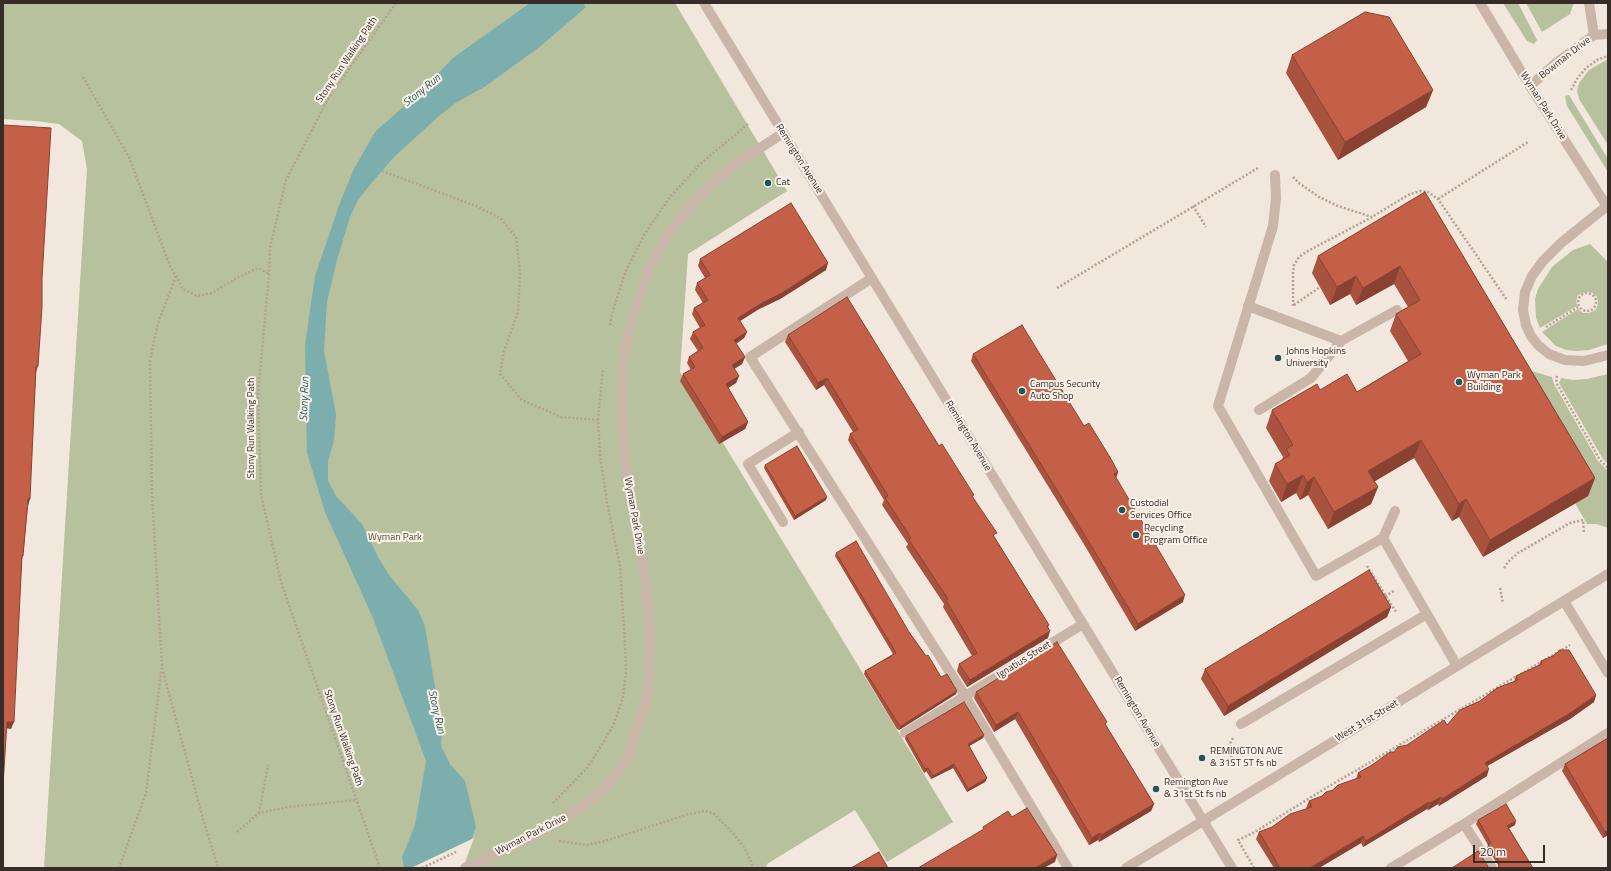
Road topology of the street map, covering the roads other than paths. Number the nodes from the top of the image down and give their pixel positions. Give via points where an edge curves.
1 (704, 3) edge
2 (1480, 3) edge
3 (1589, 3) edge
4 (1608, 34) edge
5 (1594, 35) junction
6 (1530, 86) junction
7 (783, 133) junction
8 (1275, 175) dead end
9 (1607, 207) edge
10 (872, 278) junction
11 (1248, 306) junction
12 (1397, 310) dead end
13 (1341, 341) junction
14 (1608, 355) edge
15 (1258, 410) dead end
16 (799, 432) junction
17 (1395, 511) dead end
18 (783, 522) dead end
19 (1383, 538) junction
20 (1608, 574) edge
21 (1564, 600) junction
22 (1427, 614) junction
23 (1083, 624) junction
24 (1457, 666) junction
25 (1608, 673) edge
26 (965, 696) junction
27 (1241, 724) dead end
28 (905, 733) dead end
29 (1608, 733) edge
30 (1203, 820) junction
31 (1464, 824) junction
32 (465, 868) edge
33 (1068, 868) edge
34 (1126, 868) edge
35 (1232, 868) edge
36 (1391, 868) edge
37 (1492, 868) edge

1 - 7 street, Remington Avenue
2 - 6 street, Wyman Park Drive
3 - 5 street, Bowman Drive
4 - 5 street
5 - 6 street, Bowman Drive
6 - 9 street, Wyman Park Drive
7 - 10 street, Remington Avenue
7 - 32 street, Wyman Park Drive via 739,162 700,196 668,234 649,269 629,328 622,370 621,404 627,475 649,614 649,674 647,697 626,761 616,776 584,806 537,834
8 - 11 street via 1273,226
9 - 14 street via 1561,243 1543,261 1525,292 1523,310 1531,336 1538,346 1550,354 1565,360 1584,361
10 - 16 street via 750,357
10 - 23 street, Remington Avenue
11 - 13 street
11 - 19 street via 1218,406 1316,576
12 - 13 street
13 - 15 street via 1311,378
16 - 18 street via 748,464
16 - 26 street
17 - 19 street
19 - 22 street
20 - 21 street, West 31st Street
21 - 24 street, West 31st Street
21 - 25 street
22 - 24 street
22 - 27 street
23 - 26 street, Ignatius Street
23 - 30 street, Remington Avenue
24 - 30 street, West 31st Street
26 - 28 street, Ignatius Street
26 - 33 street
29 - 31 street
30 - 34 street, West 31st Street
30 - 35 street, Remington Avenue
31 - 36 street
31 - 37 street

